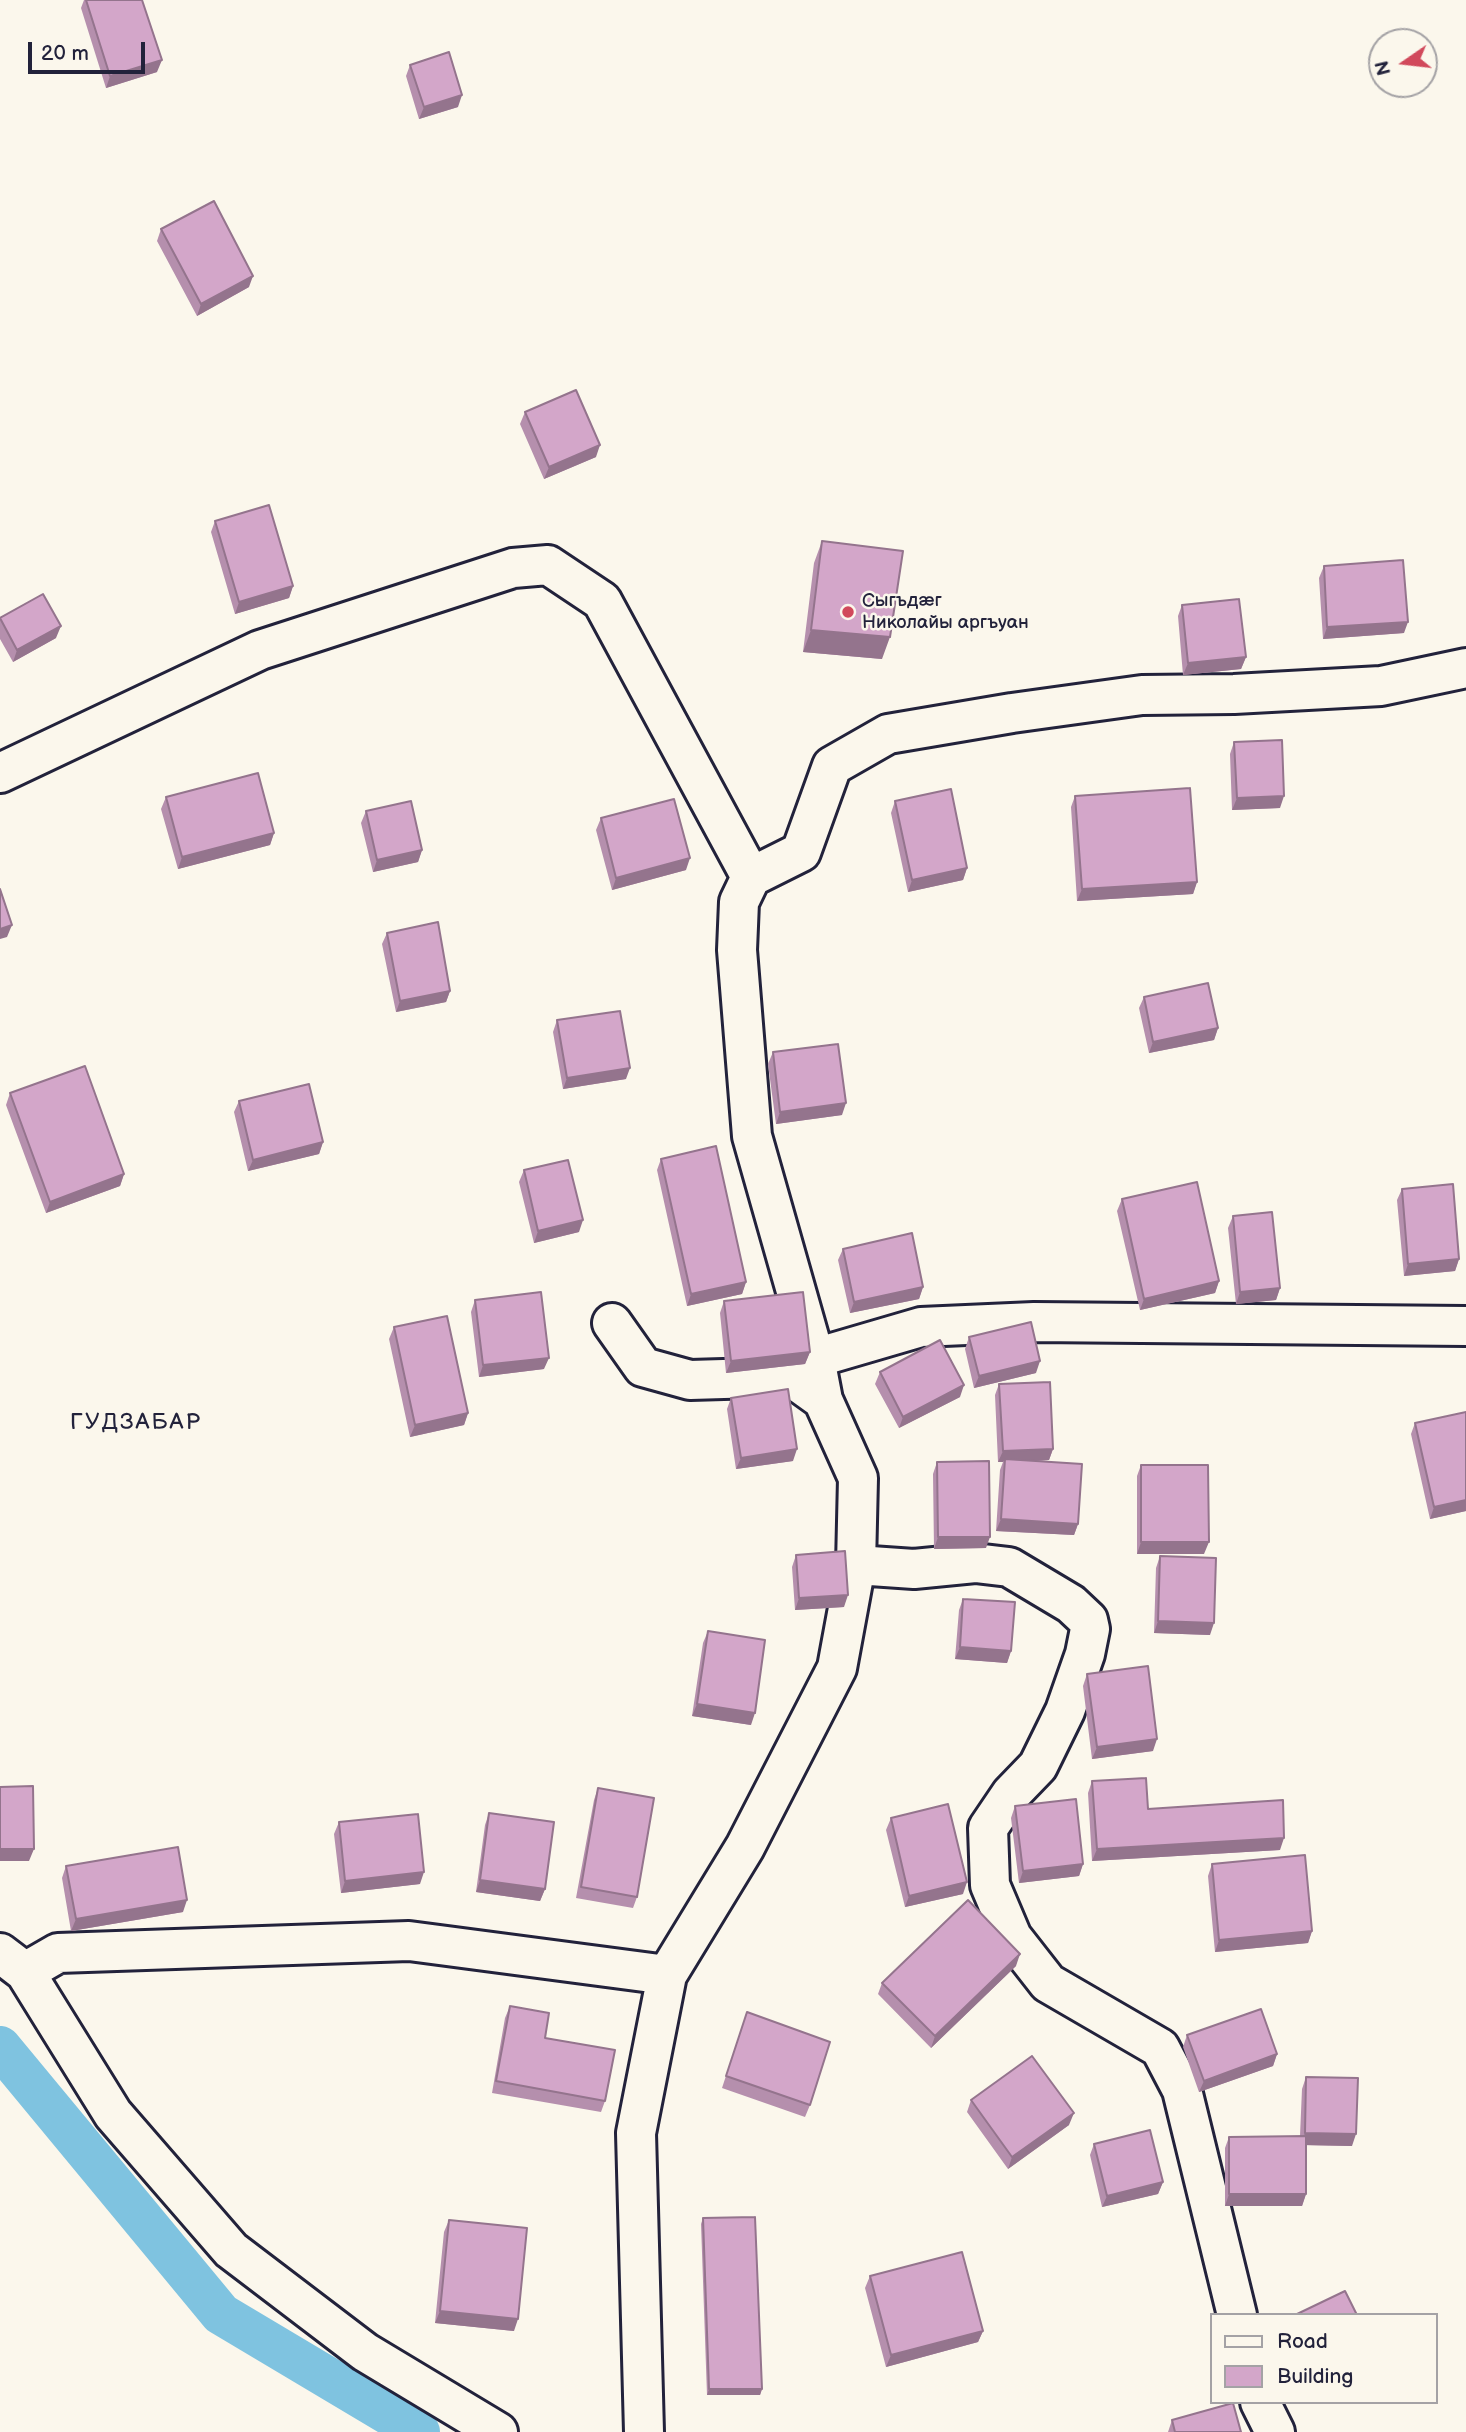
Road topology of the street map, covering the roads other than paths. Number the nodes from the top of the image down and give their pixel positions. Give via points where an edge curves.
1 (1466, 668) edge
2 (0, 773) edge
3 (751, 877) junction
4 (612, 1323) dead end
5 (1466, 1326) edge
6 (816, 1358) junction
7 (823, 1400) junction
8 (856, 1565) junction
9 (12, 1962) edge
10 (667, 1975) junction
11 (1237, 2313) edge
12 (1261, 2404) edge
13 (498, 2432) edge
14 (644, 2432) edge
15 (1275, 2432) edge

1 - 3 street via 1381,686 1142,695 888,734 832,766 801,852
2 - 3 street via 260,650 513,568 548,565 602,601
3 - 6 street via 740,902 737,950 752,1136
4 - 7 street via 643,1367 690,1380 791,1377
5 - 6 street via 1034,1322 921,1327
6 - 7 street
7 - 8 street via 858,1478
8 - 10 street via 837,1668 745,1847
8 - 11 street via 914,1569 975,1563 1009,1567 1072,1604 1088,1620 1085,1654 1060,1722 1038,1766 988,1828 990,1885 1013,1937 1048,1983 1160,2048 1182,2090
9 - 10 street via 58,1952 409,1941
9 - 13 street via 113,2114 231,2250 365,2352
10 - 14 street via 635,2133
12 - 15 street

